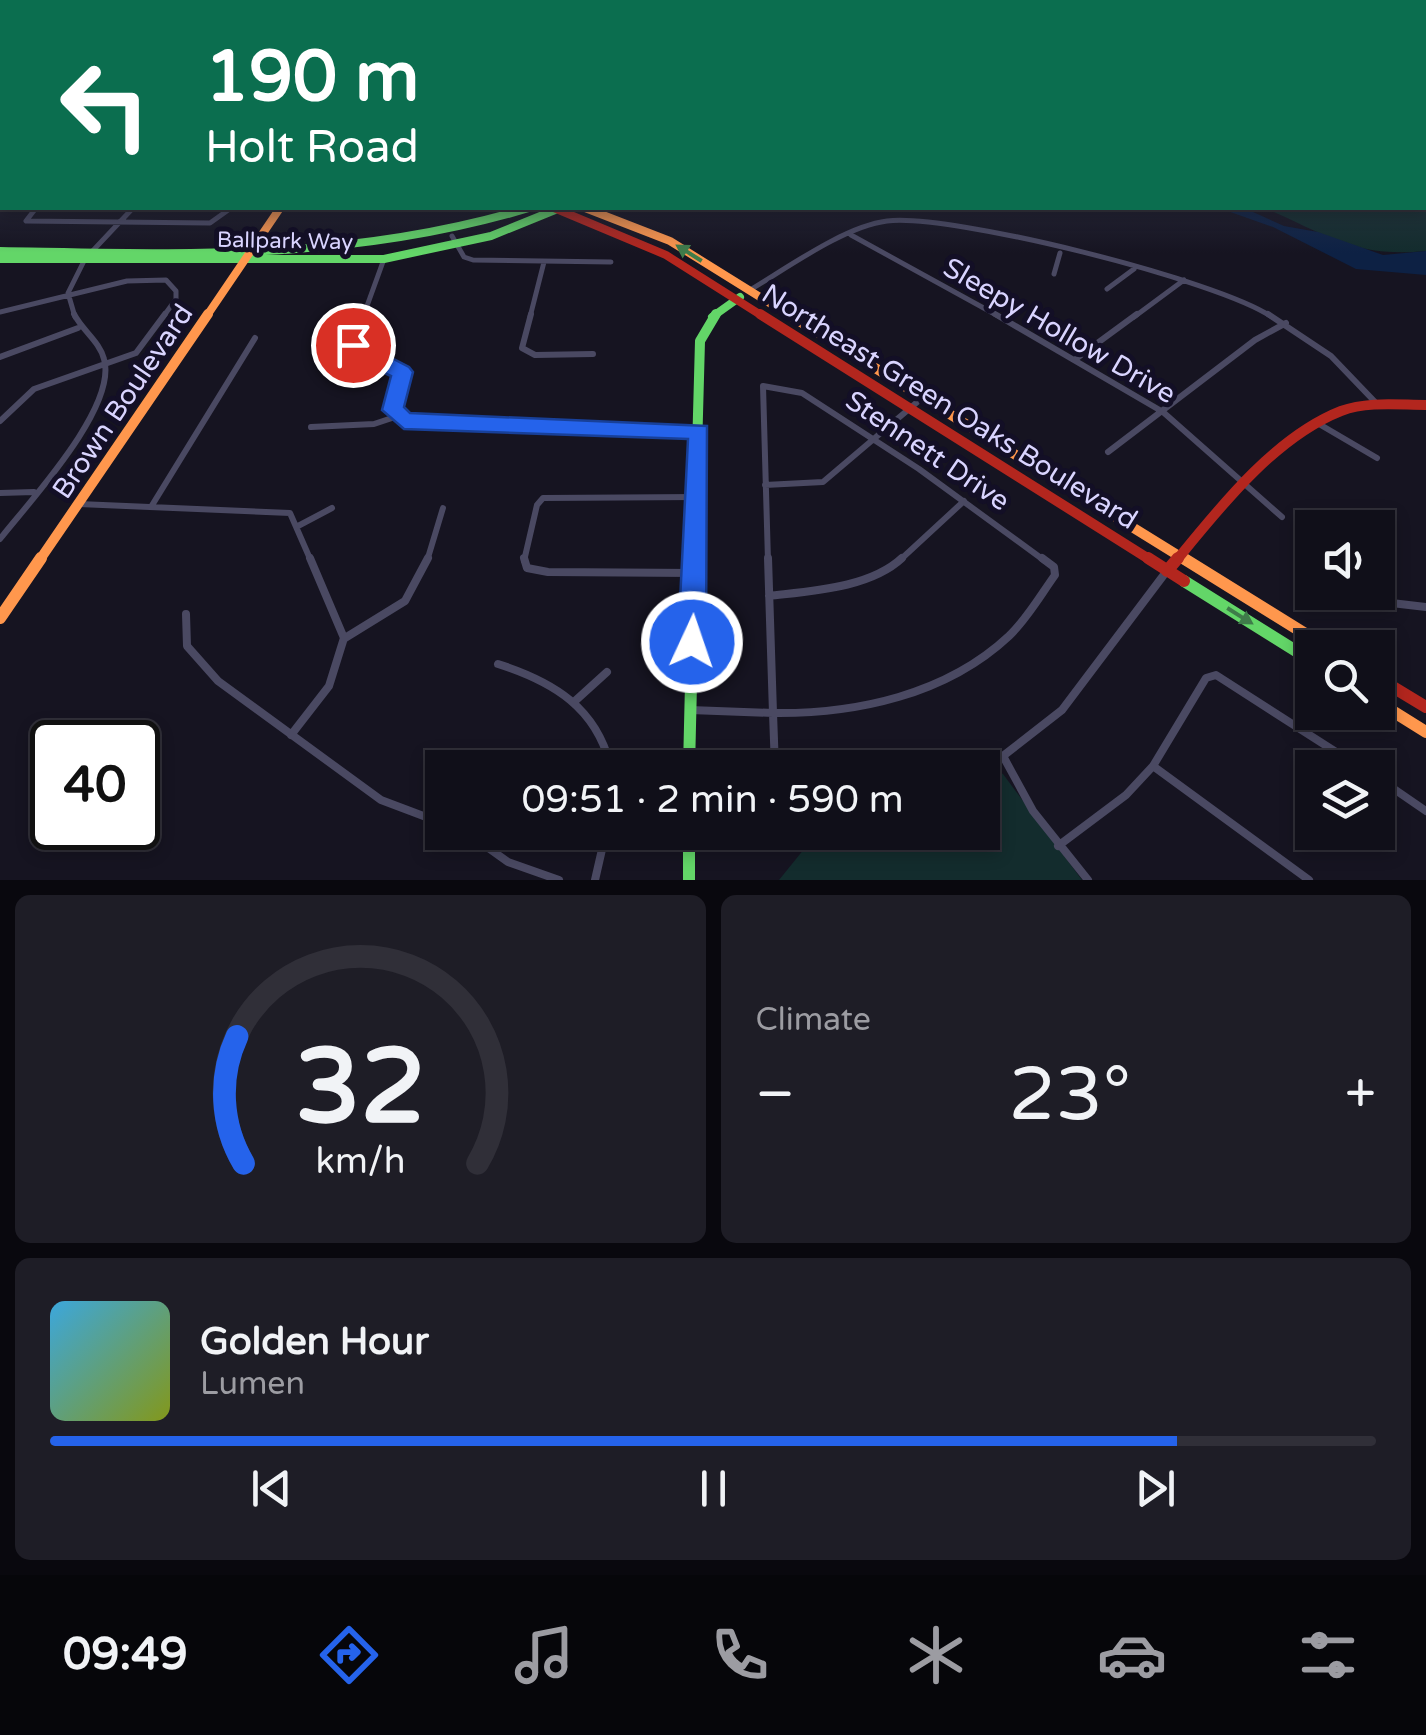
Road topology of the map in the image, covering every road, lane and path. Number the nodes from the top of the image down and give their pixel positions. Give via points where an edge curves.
1 (34, 210) edge
2 (131, 210) edge
3 (228, 210) edge
4 (279, 210) edge
5 (522, 210) edge
6 (553, 210) edge
7 (581, 212) edge
8 (538, 218) junction
9 (120, 222) junction
10 (851, 235) junction
11 (455, 241) junction
12 (1060, 252) junction
13 (89, 255) junction
14 (247, 255) junction
15 (1, 258) edge
16 (384, 259) junction
17 (544, 262) junction
18 (612, 262) dead end
19 (1135, 269) junction
20 (1054, 274) dead end
21 (1184, 280) junction
22 (1107, 289) dead end
23 (750, 290) junction
24 (68, 292) junction
25 (737, 298) junction
26 (0, 312) edge
27 (1286, 323) junction
28 (78, 328) junction
29 (255, 338) dead end
30 (593, 354) dead end
31 (0, 357) edge
32 (1077, 358) junction
33 (107, 366) junction
34 (922, 398) junction
35 (1378, 405) junction
36 (1426, 405) edge
37 (910, 408) junction
38 (1163, 412) junction
39 (398, 416) junction
40 (0, 421) edge
41 (1318, 424) junction
42 (311, 428) dead end
43 (699, 432) junction
44 (873, 439) junction
45 (1108, 452) dead end
46 (1377, 458) dead end
47 (765, 486) junction
48 (1246, 488) junction
49 (35, 492) junction
50 (0, 494) edge
51 (697, 497) junction
52 (964, 501) junction
53 (79, 504) junction
54 (151, 507) junction
55 (332, 508) dead end
56 (443, 508) dead end
57 (1282, 517) dead end
58 (298, 526) junction
59 (0, 539) edge
60 (1178, 555) junction
61 (1167, 571) junction
62 (696, 573) junction
63 (768, 596) junction
64 (1395, 603) edge
65 (1426, 607) edge
66 (186, 614) dead end
67 (0, 618) edge
68 (1299, 630) edge
69 (344, 638) junction
70 (1295, 650) edge
71 (498, 664) dead end
72 (607, 672) dead end
73 (1395, 688) edge
74 (574, 700) junction
75 (1426, 707) edge
76 (688, 710) junction
77 (772, 712) junction
78 (1395, 713) edge
79 (1426, 732) edge
80 (291, 736) junction
81 (605, 750) edge
82 (688, 750) edge
83 (774, 750) edge
84 (1333, 750) edge
85 (1153, 766) junction
86 (1395, 790) edge
87 (1426, 811) edge
88 (425, 817) edge
89 (1058, 846) junction
90 (491, 850) edge
91 (602, 850) edge
92 (688, 850) edge
93 (559, 880) edge
94 (595, 880) edge
95 (688, 880) edge
96 (1088, 880) edge
97 (1309, 880) edge

1 - 9 street via 26,221
2 - 9 street
3 - 9 street via 210,222
4 - 14 main road, Brown Boulevard
5 - 11 main road, Ballpark Way
6 - 8 main road, Ballpark Way
7 - 8 main road
23 -> 7 main road, Northeast Green Oaks Boulevard via 670,241
7 - 25 main road, Northeast Green Oaks Boulevard
8 - 11 main road, Ballpark Way
9 - 13 street
10 - 12 street via 890,218 914,217
10 - 23 street
10 - 32 street, Sleepy Hollow Drive
11 - 14 main road, Ballpark Way
11 - 16 main road, Ballpark Way
11 - 17 street via 473,260
12 - 19 street
12 - 20 street
13 - 14 main road, Ballpark Way
13 - 15 main road, Ballpark Way
13 - 24 street
14 - 16 main road, Ballpark Way
14 - 53 main road, Brown Boulevard
16 - 39 street via 353,345 402,372 392,410
17 - 18 street
17 - 30 street via 522,348
19 - 21 street
19 - 22 street
21 - 27 street via 1241,298
21 - 32 street
23 - 25 main road
23 - 34 main road, Northeast Green Oaks Boulevard
24 - 26 street
24 - 28 street
24 - 33 street via 136,280 173,284 176,300 136,353
25 - 37 main road, Northeast Green Oaks Boulevard
25 - 43 main road via 715,312 702,332
27 - 35 street via 1331,356
27 - 38 street
28 - 31 street
28 - 33 street via 101,347
29 - 54 street
32 - 38 street, Sleepy Hollow Drive
33 - 40 street via 34,390
33 - 49 street via 96,406
34 - 37 street
34 - 60 main road, Northeast Green Oaks Boulevard
35 - 36 main road
35 - 41 main road via 1336,412
37 - 44 street
37 - 61 main road, Northeast Green Oaks Boulevard
38 - 45 street
38 - 48 street, Sleepy Hollow Drive
39 - 42 street
39 - 43 street via 419,424
41 - 46 street
41 - 48 main road
43 - 51 main road
44 - 47 street via 823,482
44 - 47 street, Stennett Drive via 802,393 763,386
44 - 52 street, Stennett Drive
47 - 63 street
48 - 57 street, Sleepy Hollow Drive
48 - 60 main road
49 - 50 street
49 - 59 street
51 - 62 main road
51 - 62 street via 544,498 524,560 528,568
52 - 63 street via 887,572
52 - 77 street, Stennett Drive via 1056,573 1010,636 963,670 860,706
53 - 54 street
53 - 67 main road, Brown Boulevard
54 - 58 street via 285,511
55 - 58 street
56 - 69 street via 423,574 404,606
58 - 69 street
60 - 61 main road
60 - 68 main road, Northeast Green Oaks Boulevard
61 -> 70 main road, Northeast Green Oaks Boulevard
61 - 89 street via 1062,710 1008,750 1004,762
62 - 76 main road
63 - 77 street
64 - 65 street
66 - 80 street via 192,655
69 - 80 street via 329,686
71 - 74 street via 552,683
72 - 74 street
73 - 75 main road
74 - 81 street via 598,728
76 - 77 street
76 - 82 main road
77 - 83 street
78 - 79 main road
80 - 88 street via 381,800
84 - 85 street via 1216,676 1206,678
85 - 89 street
85 - 97 street
86 - 87 street
89 - 96 street
90 - 93 street
91 - 94 street
92 - 95 main road

